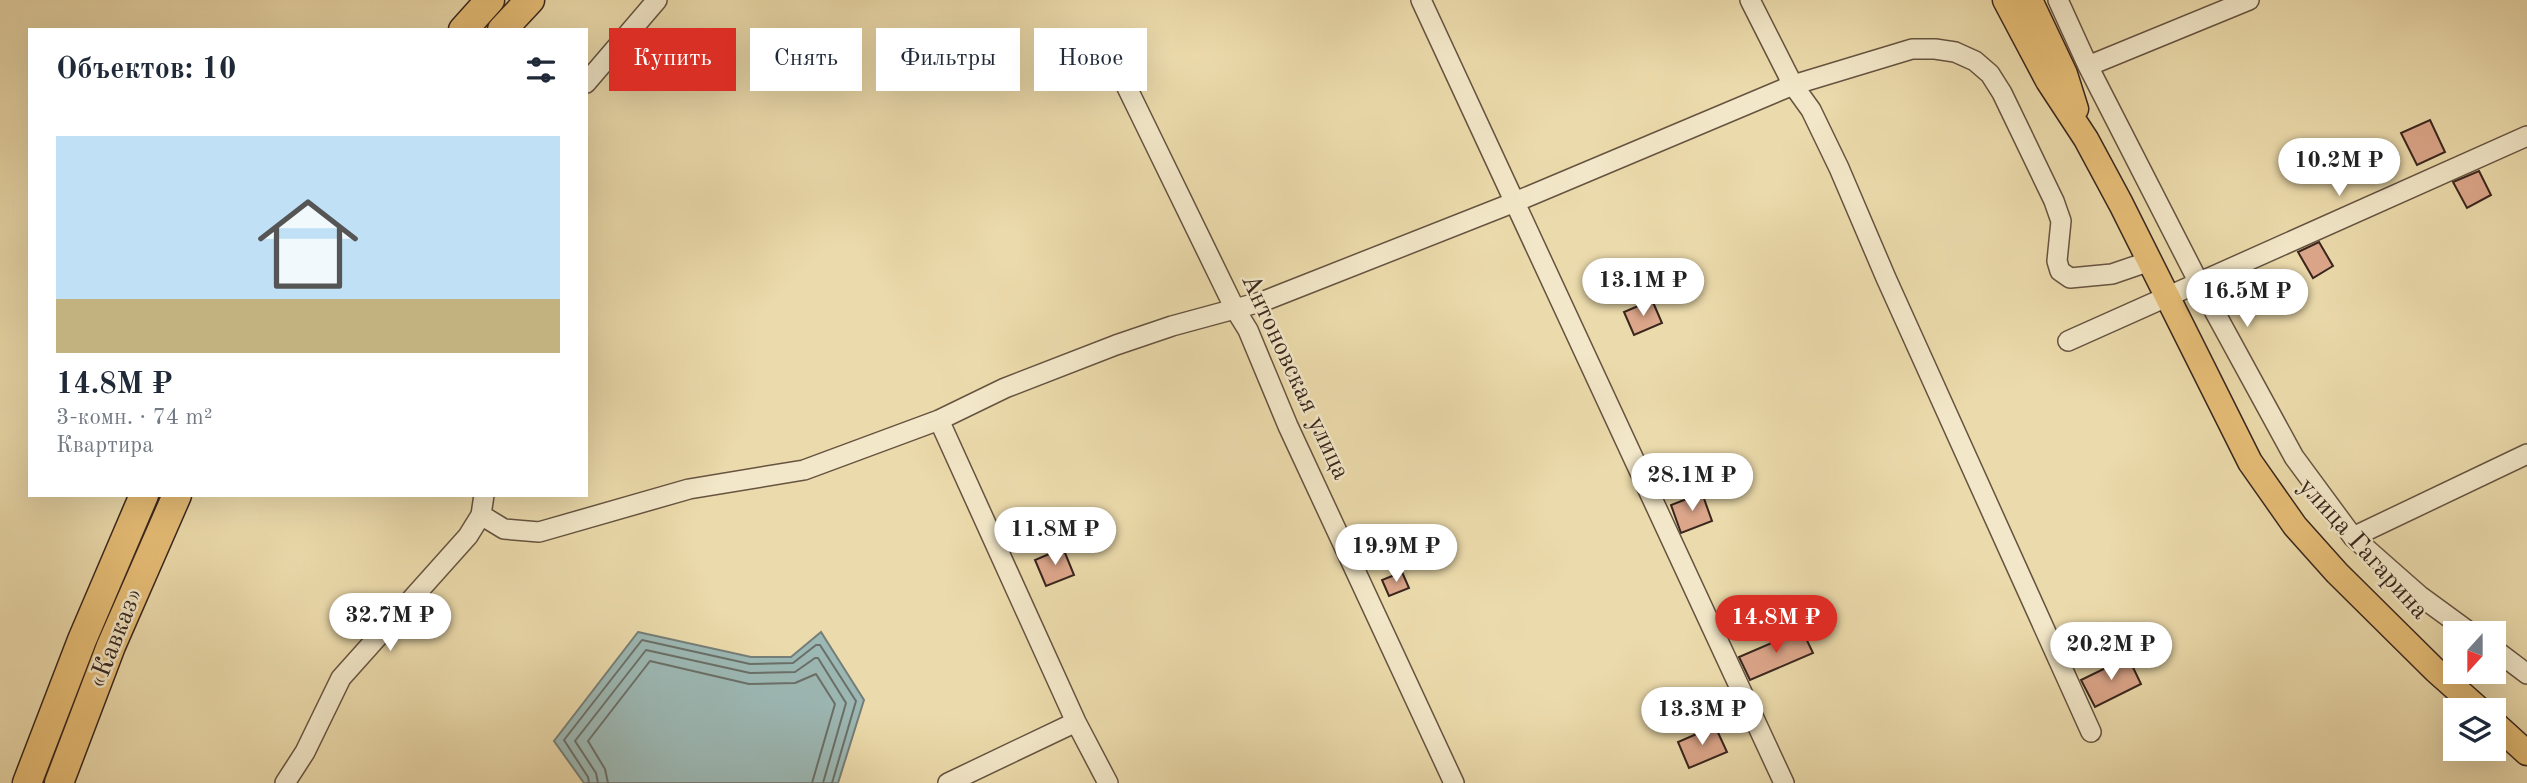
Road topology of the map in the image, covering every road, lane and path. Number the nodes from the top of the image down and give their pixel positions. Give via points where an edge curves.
1 (530, 0) edge
2 (657, 0) edge
3 (1421, 0) edge
4 (1750, 0) edge
5 (2005, 0) edge
6 (2030, 0) edge
7 (2058, 0) edge
8 (2249, 0) edge
9 (504, 28) edge
10 (2088, 66) junction
11 (588, 81) edge
12 (1793, 85) junction
13 (1129, 91) edge
14 (2527, 136) edge
15 (2086, 139) junction
16 (1515, 202) junction
17 (2150, 261) junction
18 (2199, 284) junction
19 (2168, 298) junction
20 (1235, 309) junction
21 (2068, 341) dead end
22 (939, 420) junction
23 (2527, 454) edge
24 (144, 497) edge
25 (176, 497) edge
26 (483, 505) edge
27 (2353, 537) junction
28 (2454, 621) edge
29 (2506, 656) edge
30 (2523, 666) edge
31 (2466, 698) edge
32 (1076, 722) junction
33 (2091, 732) dead end
34 (2506, 734) edge
35 (2527, 753) edge
36 (27, 783) edge
37 (59, 783) edge
38 (285, 783) edge
39 (948, 783) edge
40 (1108, 783) edge
41 (1454, 783) edge
42 (1784, 783) edge

1 - 9 highway
2 - 11 street
3 - 16 street
4 - 12 street
5 - 15 main road via 2048,81
6 - 15 main road via 2065,74
7 - 10 street
8 - 10 street
10 - 18 street
12 - 16 street
12 - 17 street via 1912,49 1955,52 1975,61 2002,93 2054,201 2061,221 2060,271 2070,278 2112,275
12 - 33 street via 1811,110 1839,168
13 - 20 street, Антоновская улица
14 - 18 street
15 - 17 main road, улица Гагарина
16 - 20 street
16 - 42 street
17 - 19 main road, улица Гагарина
18 - 19 street
18 - 27 street via 2294,457
19 - 21 street
19 - 31 main road, улица Гагарина via 2250,462 2295,526
20 - 22 street via 1116,345 1004,388
20 - 41 street, Антоновская улица
22 - 26 street via 804,470 689,489 539,532 504,529
22 - 32 street
23 - 27 street
24 - 36 highway, «Кавказ»
25 - 37 highway, «Кавказ» via 111,646
26 - 38 street via 468,536 341,678
27 - 28 street
29 - 30 street
32 - 39 street
32 - 40 street
34 - 35 main road

